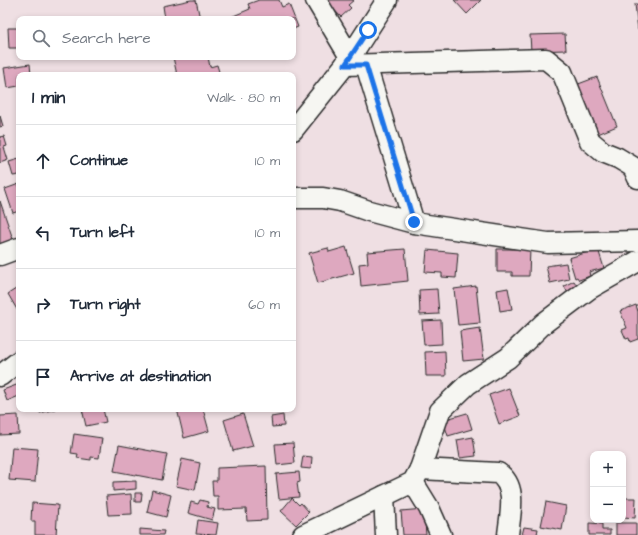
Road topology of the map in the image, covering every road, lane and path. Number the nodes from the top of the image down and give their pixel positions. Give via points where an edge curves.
1 (316, 0) edge
2 (387, 0) edge
3 (354, 62) junction
4 (296, 127) edge
5 (638, 178) edge
6 (296, 198) edge
7 (414, 222) junction
8 (638, 241) edge
9 (16, 249) edge
10 (0, 255) edge
11 (638, 261) edge
12 (16, 363) edge
13 (0, 376) edge
14 (416, 475) junction
15 (384, 496) junction
16 (303, 535) edge
17 (386, 535) edge
18 (441, 535) edge
19 (508, 535) edge

1 - 3 street
2 - 3 street
3 - 4 street
3 - 5 street via 546,59 562,72 590,141 603,152 633,167
3 - 7 street
6 - 7 street via 340,200 369,211
7 - 8 street via 548,243
9 - 10 street
11 - 14 street via 589,289 544,323 508,358 468,384 440,411
12 - 13 street
14 - 15 street
14 - 18 street
14 - 19 street via 498,473 508,484 512,499
15 - 16 street
15 - 17 street

